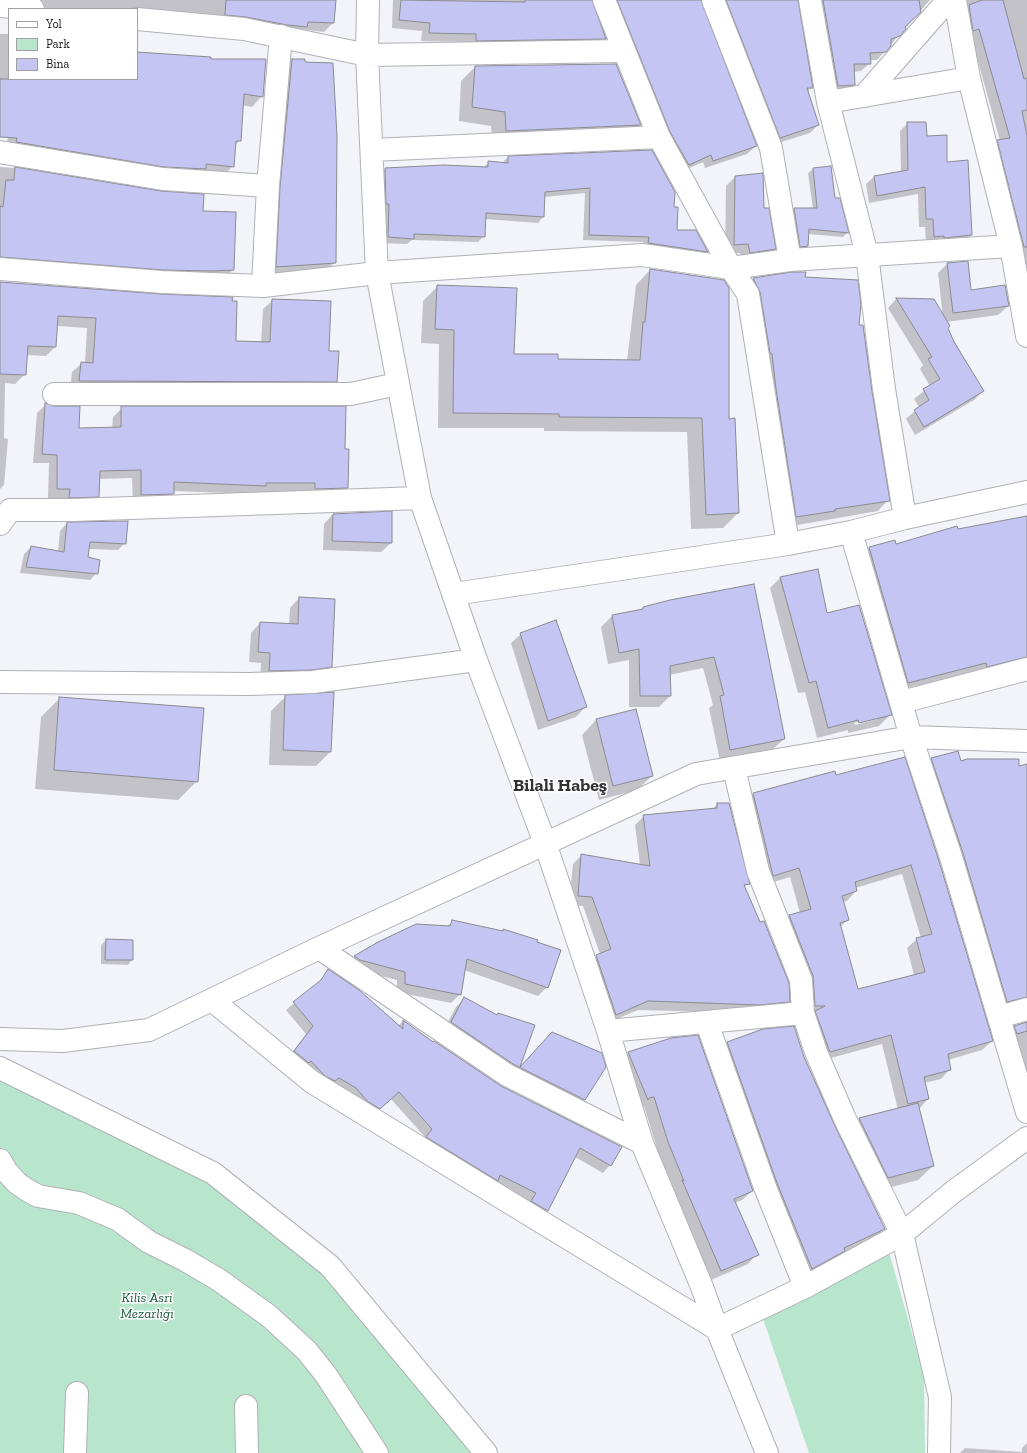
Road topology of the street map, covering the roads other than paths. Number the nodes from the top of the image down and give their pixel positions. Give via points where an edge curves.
1 (368, 0) edge
2 (604, 0) edge
3 (713, 0) edge
4 (810, 0) edge
5 (948, 0) edge
6 (955, 0) edge
7 (0, 6) edge
8 (22, 8) edge
9 (138, 19) edge
10 (281, 36) junction
11 (623, 51) junction
12 (367, 55) junction
13 (969, 78) junction
14 (864, 96) junction
15 (828, 102) junction
16 (659, 138) junction
17 (372, 150) junction
18 (0, 152) edge
19 (268, 186) junction
20 (1011, 246) junction
21 (867, 255) junction
22 (790, 260) junction
23 (731, 268) junction
24 (0, 269) edge
25 (377, 273) junction
26 (263, 286) junction
27 (1027, 336) edge
28 (397, 384) junction
29 (54, 394) dead end
30 (1027, 492) edge
31 (420, 498) junction
32 (905, 518) junction
33 (0, 524) edge
34 (851, 532) junction
35 (788, 544) junction
36 (454, 594) junction
37 (476, 660) junction
38 (1027, 669) edge
39 (0, 682) edge
40 (902, 702) junction
41 (911, 737) junction
42 (1027, 741) edge
43 (734, 768) junction
44 (545, 843) junction
45 (319, 948) junction
46 (213, 1001) junction
47 (1027, 1009) edge
48 (803, 1013) junction
49 (999, 1017) junction
50 (707, 1023) junction
51 (608, 1031) junction
52 (0, 1039) edge
53 (0, 1068) edge
54 (1027, 1112) edge
55 (1027, 1138) edge
56 (642, 1143) junction
57 (0, 1160) edge
58 (902, 1234) junction
59 (805, 1287) junction
60 (717, 1329) junction
61 (77, 1393) dead end
62 (246, 1406) dead end
63 (75, 1453) edge
64 (247, 1453) edge
65 (377, 1453) edge
66 (486, 1453) edge
67 (767, 1453) edge
68 (939, 1453) edge

1 - 12 street
2 - 11 street
3 - 22 street via 770,148
4 - 15 street
5 - 14 street
6 - 13 street
7 - 8 street
9 - 10 street via 244,29
10 - 12 street
10 - 19 street
11 - 12 street
11 - 16 street
12 - 17 street
13 - 14 street
13 - 20 street
14 - 15 street
15 - 21 street
16 - 17 street
16 - 23 street
17 - 25 street
18 - 19 street via 163,179
19 - 26 street
20 - 21 street
20 - 27 street
21 - 22 street
21 - 32 street via 884,389
22 - 23 street
23 - 25 street via 642,255
23 - 35 street via 748,294
24 - 26 street via 162,282
25 - 26 street
25 - 28 street
28 - 29 street via 351,394
28 - 31 street
30 - 32 street
31 - 33 street via 10,510
31 - 36 street
32 - 34 street
34 - 35 street
34 - 40 street
35 - 36 street
36 - 37 street
37 - 39 street via 312,682
37 - 44 street
38 - 40 street
40 - 41 street
41 - 42 street
41 - 43 street
41 - 49 street via 951,857
43 - 44 street via 696,774
43 - 48 street via 758,871 801,980
44 - 45 street
44 - 51 street
45 - 46 street
45 - 56 street via 507,1075
46 - 52 street via 149,1030 63,1041
46 - 60 street via 312,1082
47 - 49 street
48 - 50 street
48 - 58 street via 816,1052 845,1119
49 - 54 street
50 - 51 street
50 - 59 street via 765,1187
51 - 56 street
53 - 66 street via 213,1172 330,1266
55 - 58 street via 953,1192
56 - 60 street
57 - 65 street via 7,1172 27,1190 38,1196 79,1203 117,1219 150,1242 219,1280 269,1316 307,1351 326,1375
58 - 59 street
58 - 68 street via 940,1397
59 - 60 street
60 - 67 street
61 - 63 street
62 - 64 street

